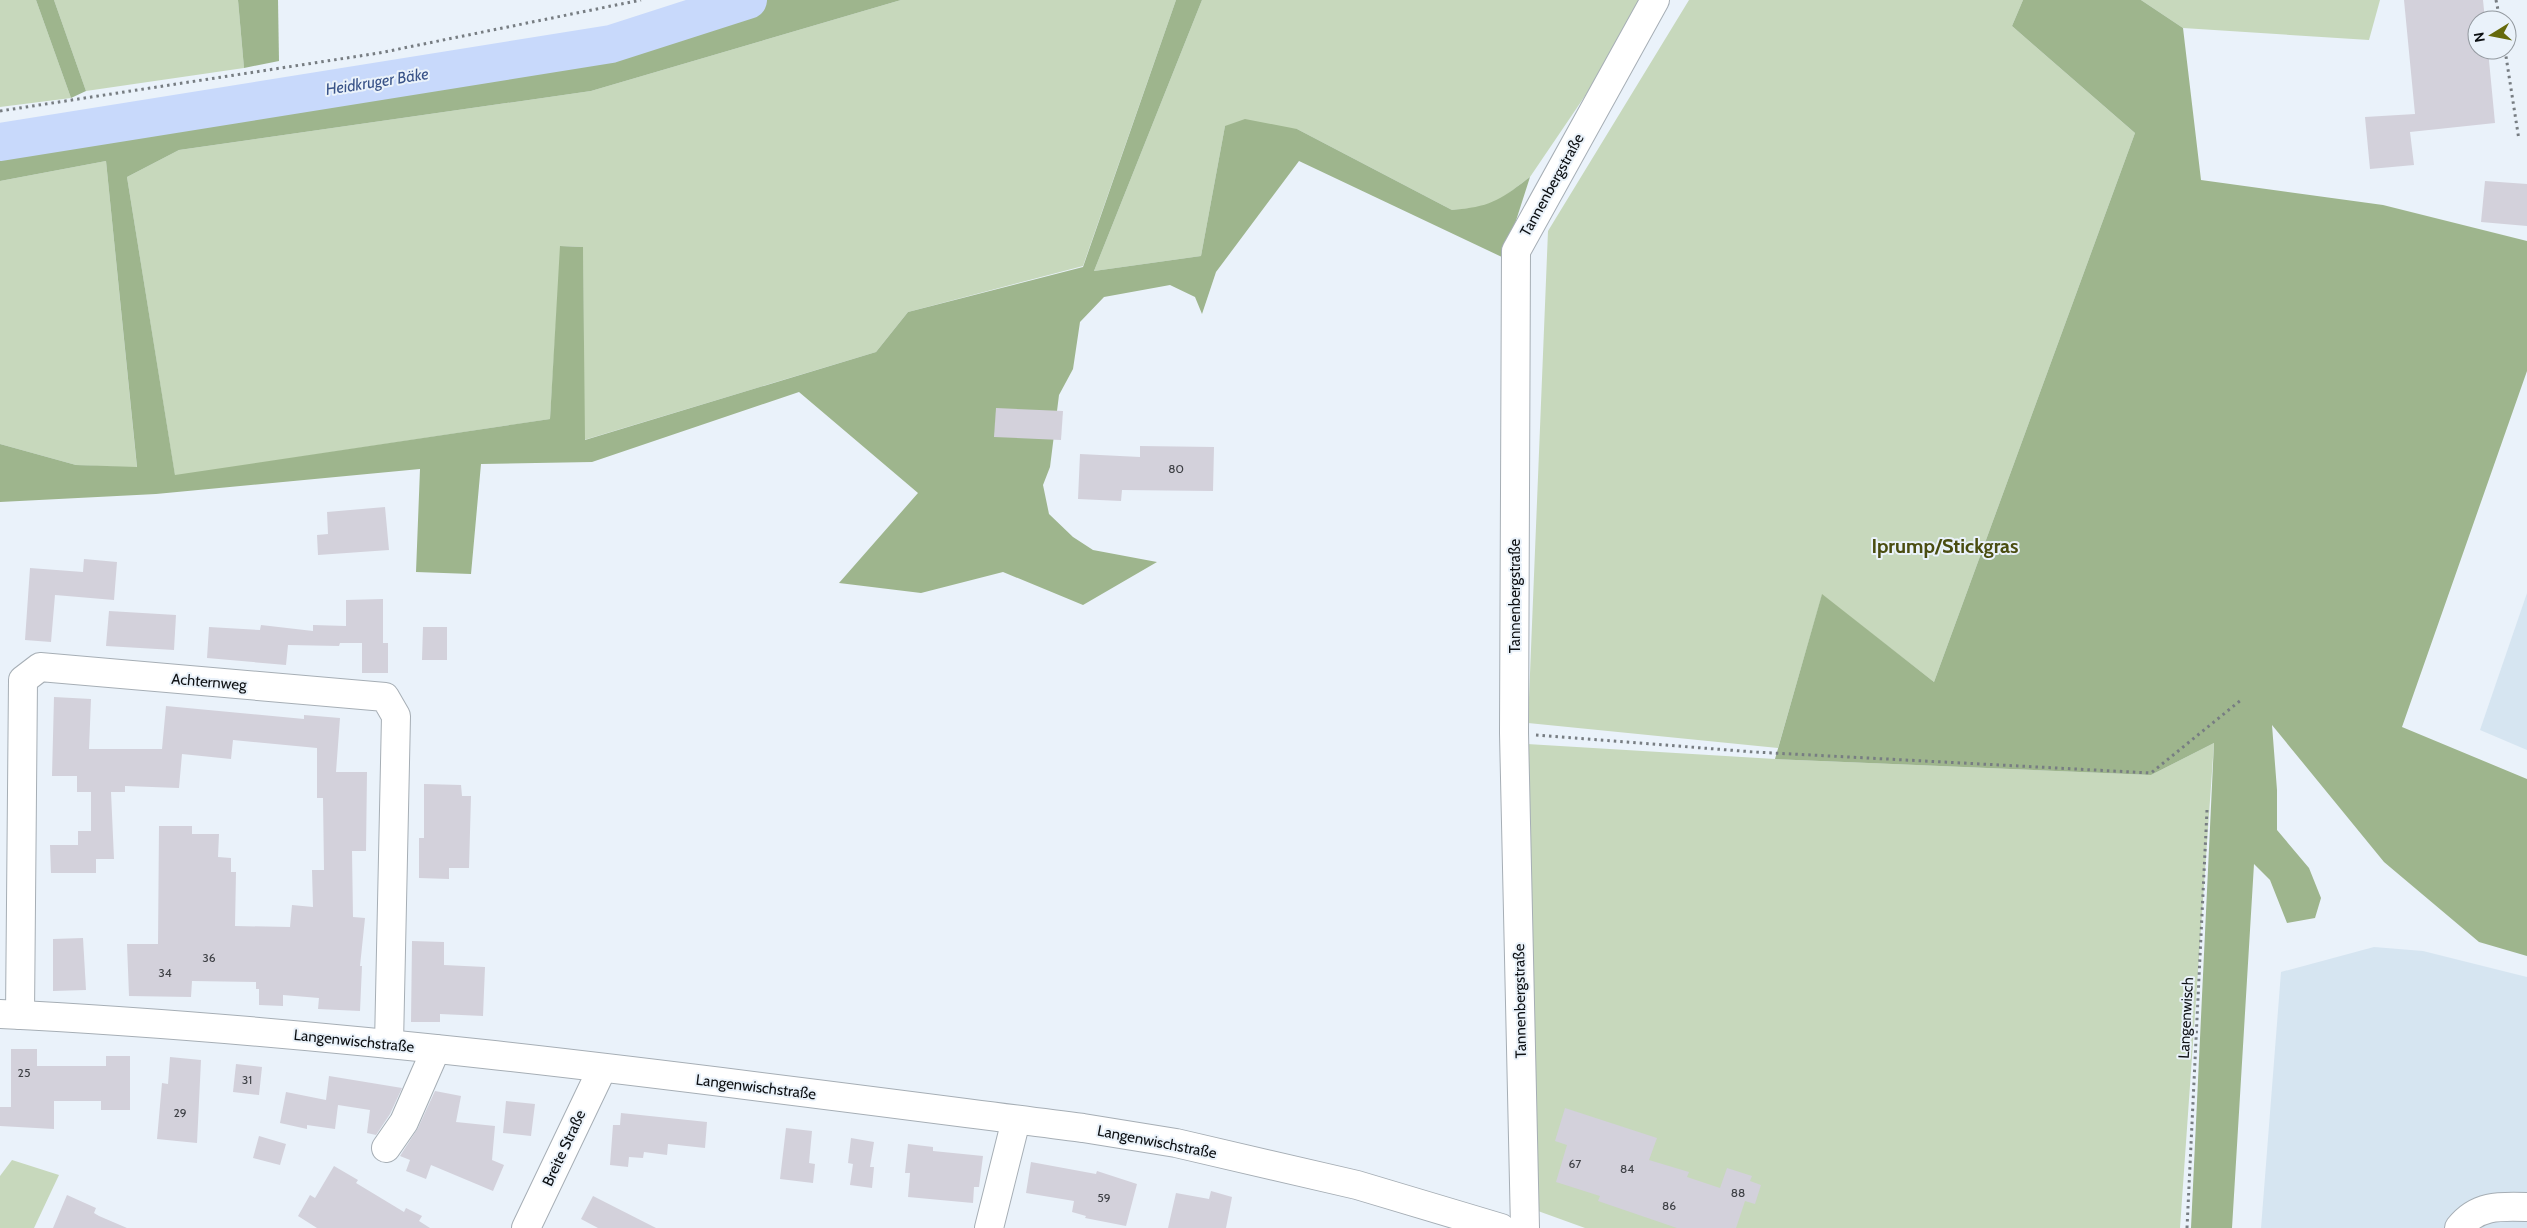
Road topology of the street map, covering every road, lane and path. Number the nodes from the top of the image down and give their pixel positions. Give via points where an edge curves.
1 (642, 0) edge
2 (1655, 0) edge
3 (2506, 60) edge
4 (0, 112) edge
5 (2519, 140) dead end
6 (29, 675) junction
7 (0, 676) edge
8 (2241, 700) dead end
9 (1514, 733) junction
10 (2207, 810) dead end
11 (10, 1015) edge
12 (389, 1044) junction
13 (436, 1049) junction
14 (602, 1069) junction
15 (1016, 1120) junction
16 (386, 1148) dead end
17 (2527, 1207) edge
18 (526, 1228) edge
19 (988, 1228) edge
20 (1501, 1228) edge
21 (1526, 1228) edge
22 (2187, 1228) edge
23 (2459, 1228) edge

1 - 4 path via 379,53
2 - 9 street, Tannenbergstraße via 1516,251
3 - 5 path
6 - 7 street
6 - 11 street via 23,680
6 - 12 street, Achternweg via 40,667 385,697 396,716
8 - 9 path via 2150,773 1754,752
9 - 21 street, Tannenbergstraße
10 - 22 path, Langenwisch
11 - 12 street, Langenwischstraße via 236,1029
12 - 13 street, Langenwischstraße
13 - 14 street, Langenwischstraße
13 - 16 street via 404,1122
14 - 15 street, Langenwischstraße
14 - 18 street, Breite Straße
15 - 19 street
15 - 20 street, Langenwischstraße via 1176,1143 1357,1185
17 - 23 street via 2479,1210

